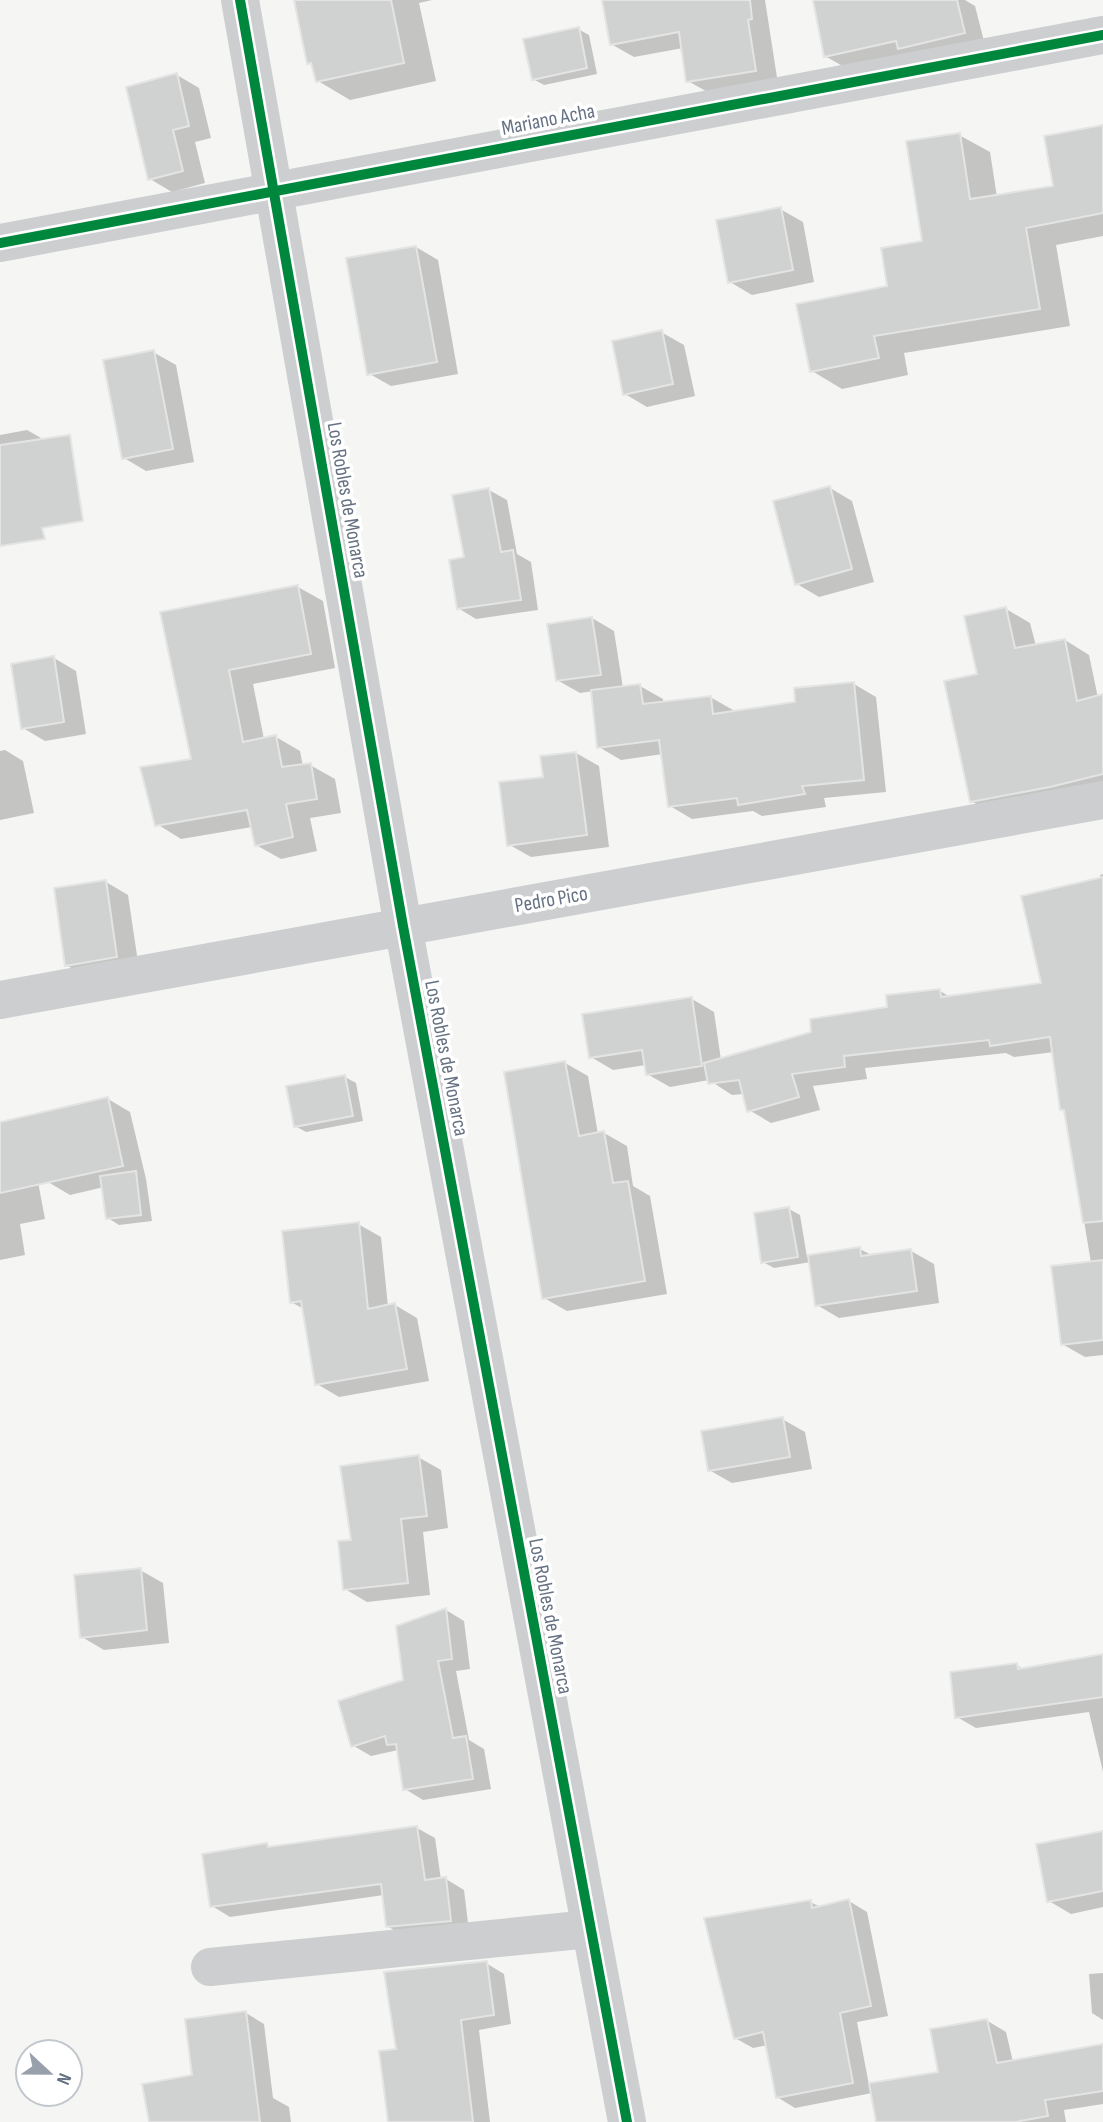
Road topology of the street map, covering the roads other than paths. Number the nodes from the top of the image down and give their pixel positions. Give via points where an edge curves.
1 (240, 0) edge
2 (1103, 35) edge
3 (274, 190) junction
4 (0, 243) edge
5 (1103, 800) edge
6 (403, 926) junction
7 (0, 1000) edge
8 (590, 1929) junction
9 (210, 1967) dead end
10 (627, 2122) edge

1 - 3 street, Los Robles de Monarca
2 - 3 street, Mariano Acha
3 - 4 street, Mariano Acha
3 - 6 street, Los Robles de Monarca
5 - 6 street, Pedro Pico
6 - 7 street, Pedro Pico
6 - 8 street, Los Robles de Monarca
8 - 9 street
8 - 10 street, Los Robles de Monarca

